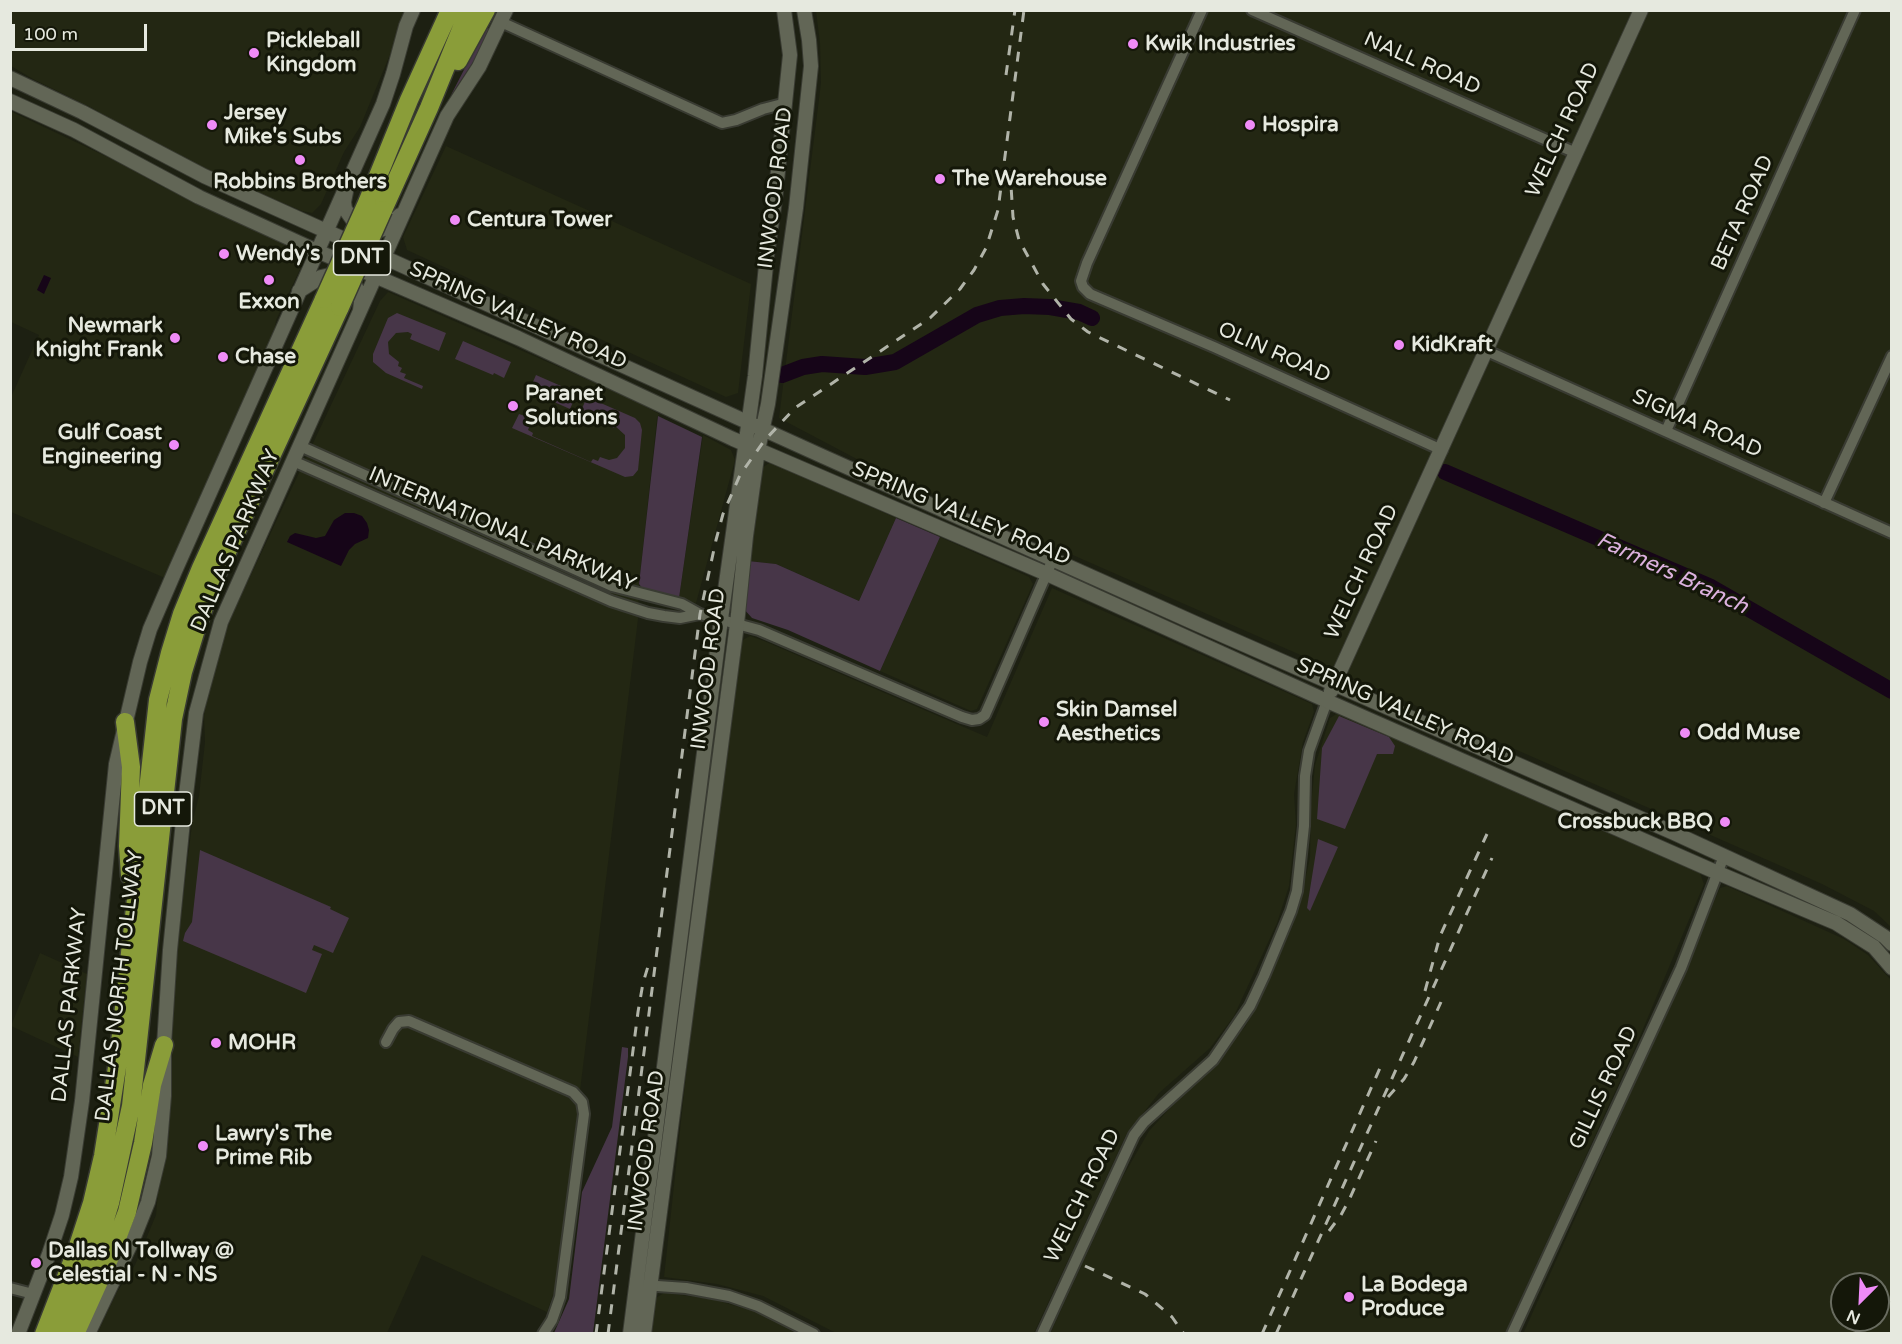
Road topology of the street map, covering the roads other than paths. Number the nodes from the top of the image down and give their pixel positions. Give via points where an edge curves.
1 (413, 10) edge
2 (438, 10) edge
3 (450, 10) edge
4 (469, 10) edge
5 (486, 10) edge
6 (784, 10) edge
7 (804, 10) edge
8 (1202, 10) edge
9 (1252, 10) edge
10 (1641, 10) edge
11 (1855, 10) edge
12 (503, 16) edge
13 (10, 78) edge
14 (409, 100) junction
15 (10, 101) edge
16 (786, 103) junction
17 (806, 104) junction
18 (429, 108) junction
19 (82, 112) junction
20 (74, 130) junction
21 (1576, 153) junction
22 (204, 176) junction
23 (350, 179) junction
24 (199, 196) junction
25 (408, 204) junction
26 (375, 207) junction
27 (326, 231) junction
28 (317, 251) junction
29 (767, 255) junction
30 (385, 257) junction
31 (790, 260) junction
32 (376, 276) junction
33 (299, 291) junction
34 (332, 303) junction
35 (360, 312) junction
36 (1487, 351) junction
37 (1892, 356) edge
38 (597, 374) junction
39 (651, 379) junction
40 (686, 395) junction
41 (656, 401) junction
42 (747, 423) junction
43 (763, 429) junction
44 (1666, 431) junction
45 (744, 443) junction
46 (300, 446) junction
47 (758, 450) junction
48 (1442, 450) junction
49 (293, 461) junction
50 (1824, 503) junction
51 (947, 511) junction
52 (940, 528) junction
53 (1892, 533) edge
54 (1053, 559) junction
55 (1047, 574) junction
56 (700, 614) junction
57 (721, 620) junction
58 (737, 624) junction
59 (1334, 683) junction
60 (1326, 701) junction
61 (125, 722) junction
62 (1584, 793) junction
63 (1576, 810) junction
64 (693, 839) junction
65 (709, 841) junction
66 (1724, 856) junction
67 (1718, 873) junction
68 (133, 932) junction
69 (1892, 944) edge
70 (1892, 968) edge
71 (386, 1042) dead end
72 (164, 1045) junction
73 (660, 1095) junction
74 (676, 1096) junction
75 (643, 1285) junction
76 (10, 1288) edge
77 (33, 1294) junction
78 (18, 1334) edge
79 (44, 1334) edge
80 (62, 1334) edge
81 (75, 1334) edge
82 (88, 1334) edge
83 (543, 1334) edge
84 (630, 1334) edge
85 (644, 1334) edge
86 (814, 1334) edge
87 (1042, 1334) edge
88 (1512, 1334) edge

1 - 23 main road, DALLAS PARKWAY via 383,104
2 - 14 highway via 414,72
3 - 14 highway, DALLAS NORTH TOLLWAY / DNT
4 - 18 highway, DALLAS NORTH TOLLWAY / DNT
5 - 18 highway
6 - 16 main road, INWOOD ROAD via 790,55
7 - 17 main road, INWOOD ROAD via 811,66
8 - 48 street, OLIN ROAD via 1087,264 1083,287 1090,294
9 - 21 street, NALL ROAD
10 - 21 main road, WELCH ROAD
11 - 44 street, BETA ROAD
12 - 16 street via 722,123
12 - 25 main road, DALLAS PARKWAY via 479,67 447,116
13 - 19 main road, SPRING VALLEY ROAD
14 - 26 highway, DALLAS NORTH TOLLWAY / DNT
15 - 20 main road, SPRING VALLEY ROAD
16 - 17 main road
16 - 29 main road, INWOOD ROAD
17 - 31 main road, INWOOD ROAD
18 - 26 highway, DALLAS NORTH TOLLWAY / DNT
19 - 20 main road
19 - 22 main road, SPRING VALLEY ROAD
20 - 24 main road, SPRING VALLEY ROAD
21 - 36 main road, WELCH ROAD
22 - 24 main road
22 - 27 main road, SPRING VALLEY ROAD
23 - 25 main road via 345,209 361,226 377,231 387,228
23 - 27 main road, DALLAS PARKWAY
24 - 28 main road, SPRING VALLEY ROAD
25 - 30 main road, DALLAS PARKWAY
26 - 34 highway, DALLAS NORTH TOLLWAY / DNT, bridge
27 - 28 main road, DALLAS PARKWAY
27 - 30 main road, SPRING VALLEY ROAD
28 - 32 main road, SPRING VALLEY ROAD
28 - 33 main road, DALLAS PARKWAY
29 - 31 main road
29 - 42 main road, INWOOD ROAD
30 - 32 main road, DALLAS PARKWAY
30 - 39 main road, SPRING VALLEY ROAD
31 - 43 main road, INWOOD ROAD
32 - 35 main road, DALLAS PARKWAY
32 - 38 main road, SPRING VALLEY ROAD
33 - 35 main road via 321,277 345,278 358,291
33 - 61 main road, DALLAS PARKWAY via 150,629
34 - 68 highway, DALLAS NORTH TOLLWAY / DNT via 182,614 158,700
34 - 80 highway, DALLAS NORTH TOLLWAY / DNT via 214,580 183,672 172,729 131,1106 110,1203
35 - 46 main road, DALLAS PARKWAY
36 - 44 street, SIGMA ROAD
36 - 48 main road, WELCH ROAD
37 - 50 street
38 - 39 main road via 640,385
38 - 41 main road, SPRING VALLEY ROAD
39 - 40 main road, SPRING VALLEY ROAD
40 - 41 main road via 676,398 664,394
40 - 42 main road, SPRING VALLEY ROAD
41 - 45 main road, SPRING VALLEY ROAD
42 - 43 main road, SPRING VALLEY ROAD
42 - 45 main road, INWOOD ROAD
43 - 47 main road, INWOOD ROAD
43 - 51 main road, SPRING VALLEY ROAD
44 - 50 street, SIGMA ROAD
45 - 47 main road, SPRING VALLEY ROAD
45 - 57 main road, INWOOD ROAD
46 - 49 main road, DALLAS PARKWAY
46 - 56 street, INTERNATIONAL PARKWAY via 612,586 682,604
47 - 52 main road, SPRING VALLEY ROAD
47 - 58 main road, INWOOD ROAD
48 - 59 main road, WELCH ROAD
49 - 56 street, INTERNATIONAL PARKWAY via 611,601 664,616
49 - 72 main road, DALLAS PARKWAY via 220,622 196,713
50 - 53 street, SIGMA ROAD
51 - 52 main road
51 - 54 main road, SPRING VALLEY ROAD
52 - 55 main road, SPRING VALLEY ROAD
54 - 55 street, INTERNATIONAL PARKWAY
54 - 59 main road, SPRING VALLEY ROAD
55 - 58 street, INTERNATIONAL PARKWAY via 985,715 979,719 962,717
55 - 60 main road, SPRING VALLEY ROAD
56 - 57 street, INTERNATIONAL PARKWAY
57 - 58 street, INTERNATIONAL PARKWAY
57 - 64 main road, INWOOD ROAD
58 - 65 main road, INWOOD ROAD
59 - 60 main road, WELCH ROAD
59 - 62 main road, SPRING VALLEY ROAD
60 - 63 main road, SPRING VALLEY ROAD
60 - 87 street, WELCH ROAD via 1305,776 1297,891 1264,976 1250,1006 1213,1060 1134,1135
61 - 68 highway via 131,767 128,846
61 - 77 main road, DALLAS PARKWAY via 116,764 74,1154 62,1215
62 - 63 main road
62 - 66 main road, SPRING VALLEY ROAD
63 - 67 main road, SPRING VALLEY ROAD
64 - 65 main road
64 - 73 main road, INWOOD ROAD
65 - 74 main road, INWOOD ROAD
66 - 67 street, GILLIS ROAD
66 - 69 main road, SPRING VALLEY ROAD via 1850,914
67 - 70 main road, SPRING VALLEY ROAD via 1836,923 1874,947
67 - 88 street, GILLIS ROAD via 1681,968
68 - 79 highway, DALLAS NORTH TOLLWAY / DNT via 103,1156 77,1250
71 - 83 street via 399,1022 409,1021 573,1092 582,1102 584,1114 560,1297
72 - 81 highway via 152,1085 127,1212
72 - 82 main road, DALLAS PARKWAY via 161,1138 148,1202
73 - 74 main road
73 - 75 main road, INWOOD ROAD
74 - 75 main road, INWOOD ROAD
75 - 84 main road, INWOOD ROAD
75 - 85 main road, INWOOD ROAD
75 - 86 street via 729,1296
76 - 77 street
77 - 78 main road, DALLAS PARKWAY

